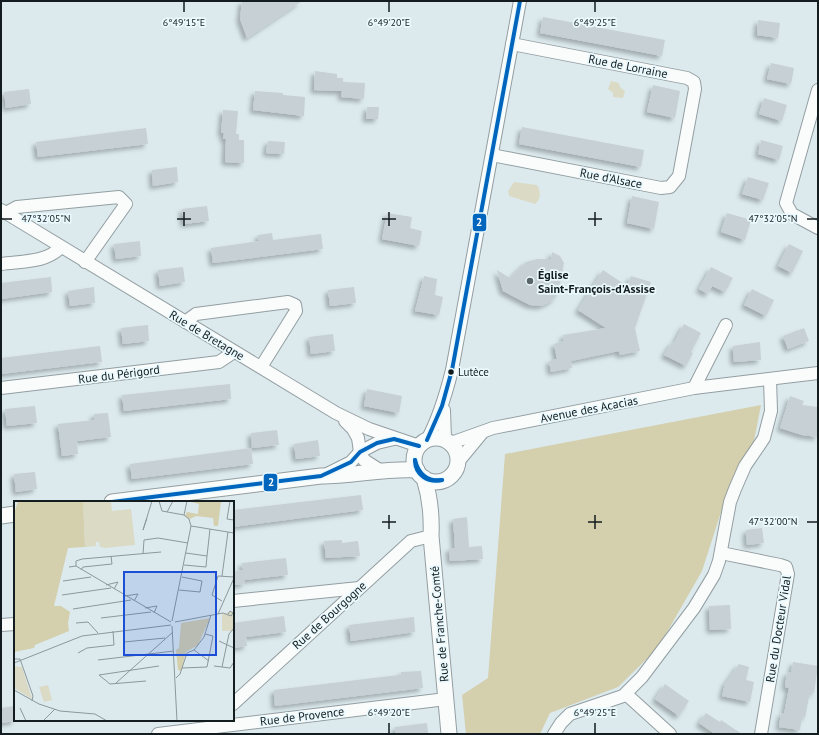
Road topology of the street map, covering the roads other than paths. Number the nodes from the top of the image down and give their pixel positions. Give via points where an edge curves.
1 (520, 1) edge
2 (512, 44) junction
3 (818, 90) edge
4 (688, 130) joint
5 (492, 155) junction
6 (3, 211) edge
7 (818, 228) edge
8 (61, 247) junction
9 (85, 262) junction
10 (1, 264) edge
11 (185, 322) junction
12 (726, 325) dead end
13 (234, 352) junction
14 (261, 367) junction
15 (818, 373) edge
16 (770, 379) junction
17 (1, 388) edge
18 (694, 388) junction
19 (445, 399) junction
20 (336, 413) junction
21 (485, 431) junction
22 (394, 439) junction
23 (448, 441) junction
24 (423, 443) junction
25 (360, 452) junction
26 (458, 462) junction
27 (381, 471) junction
28 (421, 474) junction
29 (321, 476) junction
30 (443, 480) junction
31 (120, 501) edge
32 (14, 514) edge
33 (432, 515) junction
34 (1, 516) edge
35 (431, 536) junction
36 (721, 553) junction
37 (359, 588) junction
38 (234, 601) edge
39 (14, 624) edge
40 (1, 625) edge
41 (626, 694) junction
42 (446, 699) junction
43 (234, 703) edge
44 (207, 727) edge
45 (158, 734) edge
46 (449, 734) edge
47 (554, 734) edge
48 (670, 734) edge
49 (761, 734) edge

1 - 2 street
2 - 4 street, Rue de Lorraine via 687,78 694,82 695,89
2 - 5 street
3 - 7 street via 786,204 792,214
4 - 5 street, Rue d'Alsace via 679,176 670,187 661,188
5 - 19 street
6 - 8 street, Rue de Bretagne
6 - 9 street via 17,207 119,197 126,204
8 - 9 street, Rue de Bretagne
8 - 10 street via 46,258
9 - 11 street, Rue de Bretagne
11 - 13 street, Rue de Bretagne
11 - 14 street via 196,314 288,302 295,305 296,311
12 - 18 street
13 - 14 street, Rue de Bretagne
13 - 17 street, Rue du Périgord via 219,362
14 - 20 street, Rue de Bretagne
15 - 16 street, Avenue des Acacias
16 - 18 street, Avenue des Acacias
16 - 36 street via 771,411 764,438 745,466 730,502
18 - 21 street, Avenue des Acacias
19 - 23 street
19 - 24 street via 434,428
20 - 22 street, Rue de Bretagne
20 - 25 street via 353,429 358,438
21 - 23 street, Avenue des Acacias
21 - 26 street
22 - 24 street, Rue de Bretagne
22 - 25 street via 377,443
23 - 24 street via 438,438
23 - 26 street via 455,448
24 - 28 street via 415,458
25 - 27 street via 364,460
25 - 29 street via 351,462
26 - 30 street via 453,474
27 - 28 street via 390,469
27 - 29 street
28 - 30 street via 434,482
28 - 33 street, Rue de Franche-Comté via 429,495
29 - 31 street
30 - 33 street, Rue de Franche-Comté via 436,494
32 - 34 street
33 - 35 street, Rue de Franche-Comté
35 - 37 street, Rue de Bourgogne via 411,542
35 - 42 street, Rue de Franche-Comté
36 - 41 street via 714,575 694,608 642,677
36 - 49 street, Rue du Docteur Vidal via 780,565 786,568 788,574
37 - 38 street
37 - 43 street, Rue de Bourgogne
39 - 40 street
41 - 47 street via 570,714
41 - 48 street
42 - 44 street, Rue de Provence
42 - 46 street, Rue de Franche-Comté
44 - 45 street, Rue de Provence

